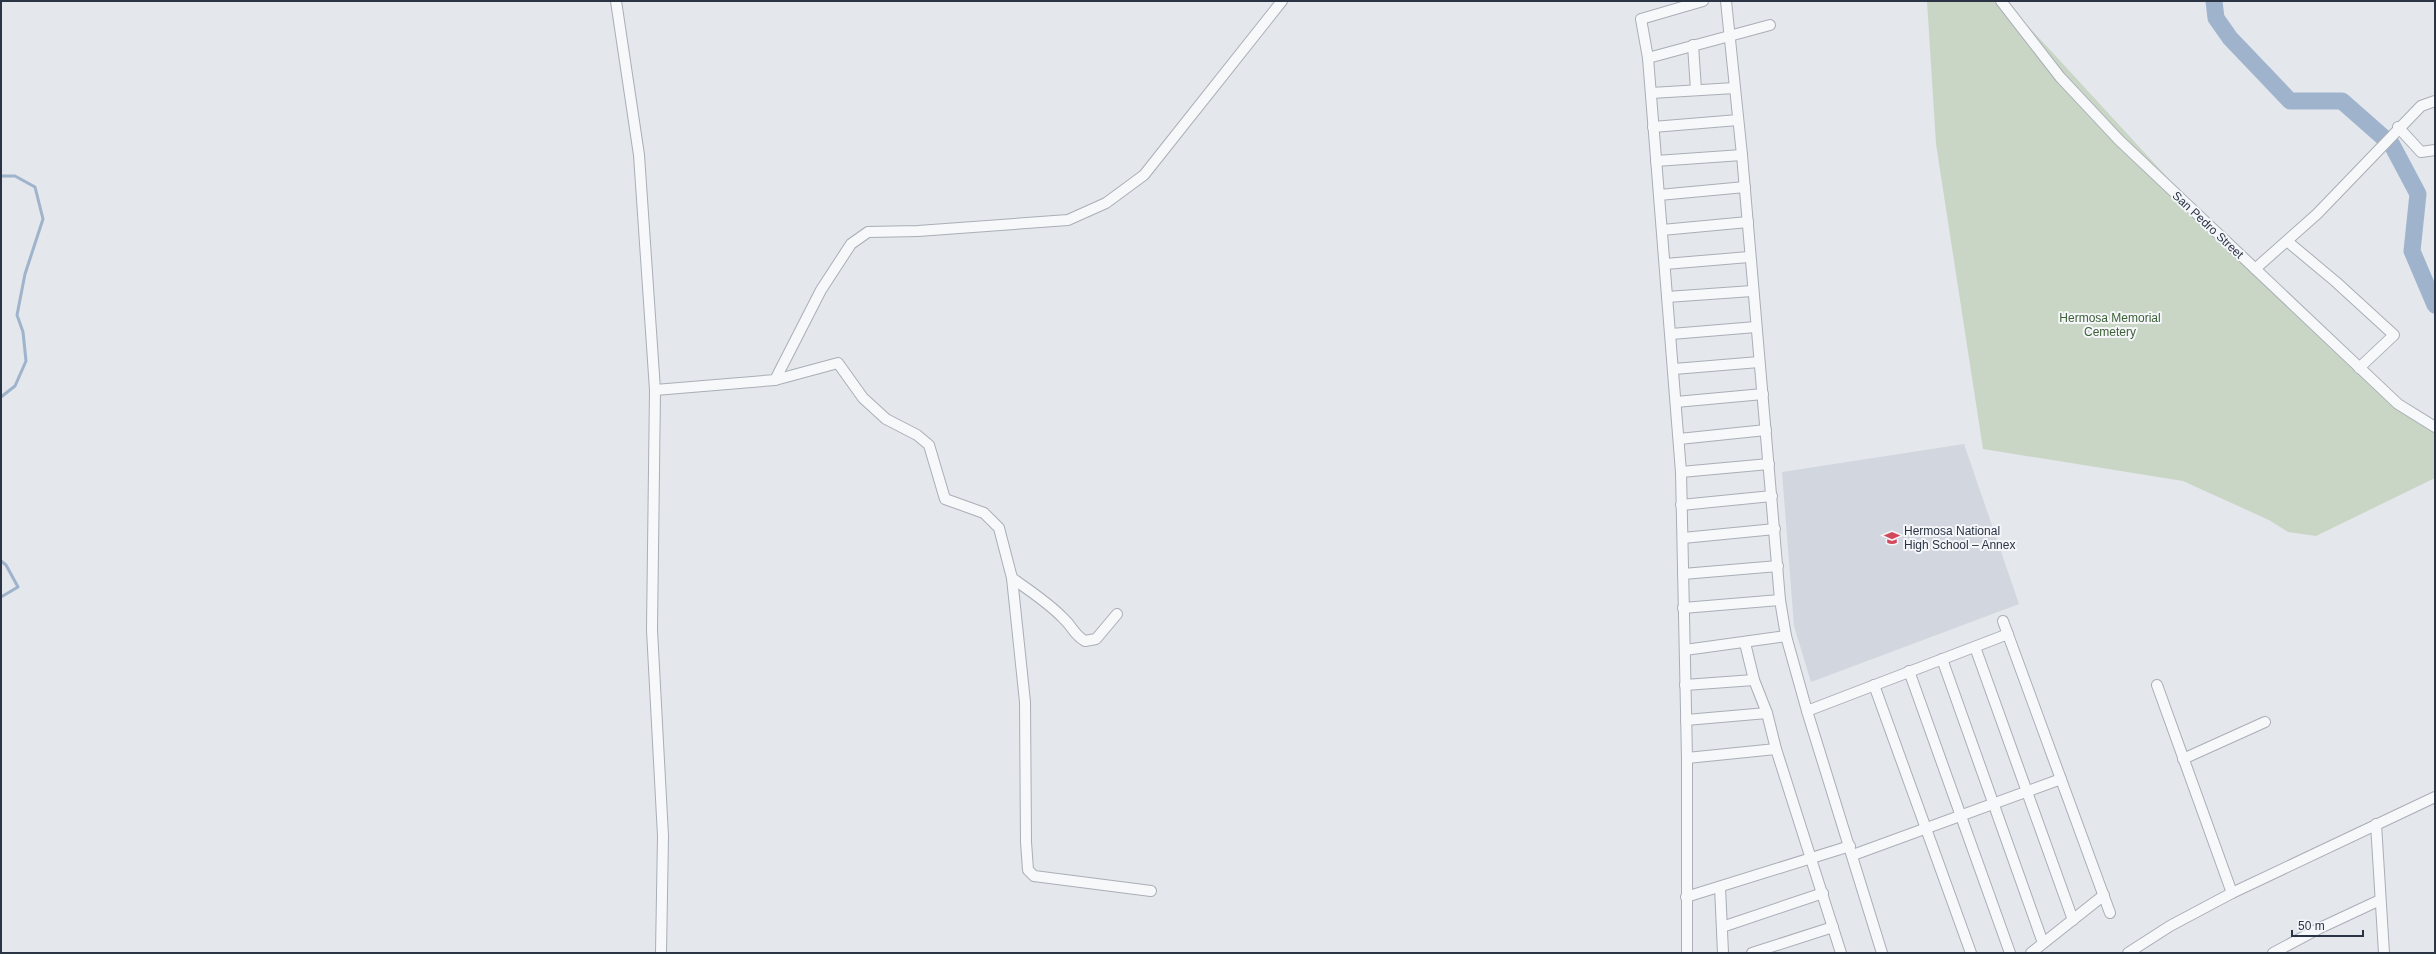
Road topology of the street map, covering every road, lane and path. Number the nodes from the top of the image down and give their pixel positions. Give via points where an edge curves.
1 (616, 1) edge
2 (1282, 1) edge
3 (1703, 1) edge
4 (1726, 1) edge
5 (2001, 1) edge
6 (1770, 24) dead end
7 (1731, 35) junction
8 (1693, 45) junction
9 (1648, 58) junction
10 (1735, 88) junction
11 (1696, 90) junction
12 (1651, 93) junction
13 (2435, 101) edge
14 (1738, 120) junction
15 (1653, 127) junction
16 (2398, 128) junction
17 (2435, 150) edge
18 (1742, 156) junction
19 (1656, 161) junction
20 (1744, 187) junction
21 (1659, 195) junction
22 (1748, 222) junction
23 (1662, 230) junction
24 (2287, 241) junction
25 (1749, 257) junction
26 (1665, 264) junction
27 (2255, 269) junction
28 (1752, 291) junction
29 (1667, 298) junction
30 (1756, 327) junction
31 (1671, 334) junction
32 (1759, 362) junction
33 (2359, 368) junction
34 (1674, 369) junction
35 (775, 380) junction
36 (655, 390) junction
37 (1763, 394) junction
38 (1676, 402) junction
39 (2435, 427) edge
40 (1766, 430) junction
41 (1679, 438) junction
42 (1769, 464) junction
43 (1681, 472) junction
44 (1772, 496) junction
45 (1681, 505) junction
46 (1775, 529) junction
47 (1683, 538) junction
48 (1778, 566) junction
49 (1683, 574) junction
50 (1012, 578) junction
51 (1780, 600) junction
52 (1683, 608) junction
53 (1117, 614) dead end
54 (2003, 621) dead end
55 (2008, 634) junction
56 (1786, 636) junction
57 (1745, 643) junction
58 (1975, 647) junction
59 (1685, 650) junction
60 (1942, 658) junction
61 (1909, 672) junction
62 (1754, 680) junction
63 (1685, 684) junction
64 (1874, 685) junction
65 (2157, 685) dead end
66 (1807, 711) junction
67 (1767, 713) junction
68 (1686, 720) junction
69 (2265, 722) dead end
70 (1776, 749) junction
71 (1687, 758) junction
72 (2183, 758) junction
73 (2061, 779) junction
74 (2027, 791) junction
75 (2435, 797) edge
76 (1994, 803) junction
77 (1962, 815) junction
78 (2376, 824) junction
79 (1926, 828) junction
80 (1852, 850) junction
81 (1812, 858) junction
82 (1720, 887) junction
83 (1151, 891) dead end
84 (1823, 893) junction
85 (2232, 893) junction
86 (2104, 895) junction
87 (1686, 897) junction
88 (2380, 900) junction
89 (2110, 913) dead end
90 (2073, 920) junction
91 (1722, 927) junction
92 (1833, 927) junction
93 (2043, 943) junction
94 (661, 953) edge
95 (1687, 953) edge
96 (1723, 953) edge
97 (1752, 953) edge
98 (1841, 953) edge
99 (1882, 953) edge
100 (1971, 953) edge
101 (2010, 953) edge
102 (2030, 953) edge
103 (2128, 953) edge
104 (2273, 953) edge
105 (2384, 953) edge

1 - 36 street via 639,155
2 - 35 street via 1144,174 1106,203 1068,220 868,232 851,244 821,290
3 - 9 street via 1641,19
4 - 7 street
5 - 27 street, San Pedro Street via 2060,77 2113,135
6 - 7 street
7 - 8 street
7 - 10 street
8 - 9 street
8 - 11 street
9 - 12 street
10 - 11 street
10 - 14 street
11 - 12 street
12 - 15 street
13 - 16 street via 2421,106
14 - 15 street
14 - 18 street
15 - 19 street
16 - 17 street via 2421,152
16 - 24 street via 2317,214
18 - 19 street
18 - 20 street
19 - 21 street
20 - 21 street
20 - 22 street
21 - 23 street
22 - 23 street
22 - 25 street
23 - 26 street
24 - 27 street
24 - 33 street via 2394,335
25 - 26 street
25 - 28 street
26 - 29 street
27 - 33 street, San Pedro Street
28 - 29 street
28 - 30 street
29 - 31 street
30 - 31 street
30 - 32 street
31 - 34 street
32 - 34 street
32 - 37 street
33 - 39 street, San Pedro Street via 2398,404
34 - 38 street
35 - 36 street
35 - 50 street via 838,363 862,398 886,419 917,435 929,445 945,499 984,513 999,528
36 - 94 street via 652,630 663,836
37 - 38 street
37 - 40 street
38 - 41 street
40 - 41 street
40 - 42 street
41 - 43 street
42 - 43 street
42 - 44 street
43 - 45 street
44 - 45 street
44 - 46 street
45 - 47 street
46 - 47 street
46 - 48 street
47 - 49 street
48 - 49 street
48 - 51 street
49 - 52 street
50 - 53 street via 1055,610 1066,620 1075,635 1085,641 1096,639
50 - 83 street via 1025,702 1028,870 1034,876
51 - 52 street
51 - 56 street
52 - 59 street
54 - 55 street
55 - 58 street
55 - 73 street
56 - 57 street
56 - 66 street
57 - 59 street
57 - 62 street
58 - 60 street
58 - 74 street
59 - 63 street
60 - 61 street
60 - 76 street
61 - 64 street
61 - 77 street
62 - 63 street
62 - 67 street
63 - 68 street
64 - 66 street
64 - 79 street
65 - 72 street
66 - 80 street
67 - 68 street
67 - 70 street
68 - 71 street
69 - 72 street
70 - 71 street
70 - 81 street
71 - 87 street
72 - 85 street
73 - 74 street
73 - 86 street
74 - 76 street
74 - 90 street
75 - 78 street
76 - 77 street
76 - 93 street
77 - 79 street
77 - 101 street
78 - 85 street
78 - 88 street
79 - 80 street
79 - 100 street
80 - 81 street
80 - 99 street
81 - 82 street
81 - 84 street
82 - 87 street
82 - 91 street
84 - 91 street
84 - 92 street
85 - 103 street via 2170,926
86 - 89 street
86 - 90 street
87 - 95 street
88 - 104 street
88 - 105 street
90 - 93 street
91 - 96 street
92 - 97 street
92 - 98 street
93 - 102 street

